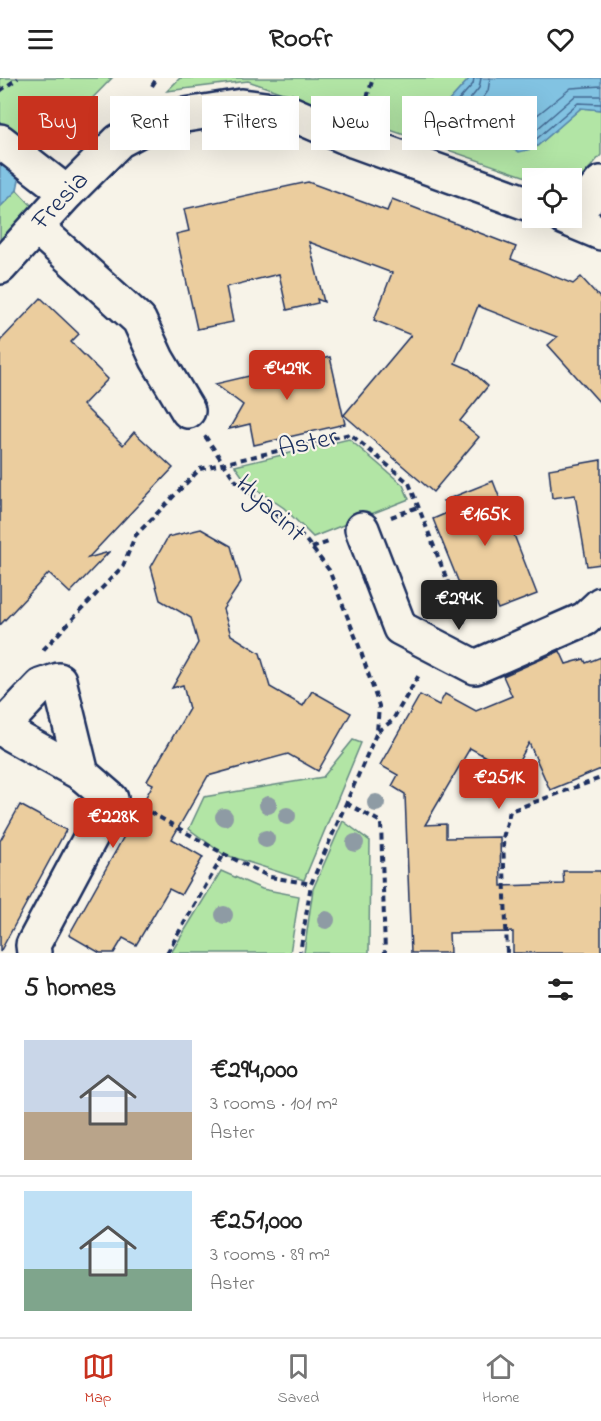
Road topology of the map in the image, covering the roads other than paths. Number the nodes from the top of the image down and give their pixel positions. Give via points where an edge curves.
1 (0, 141) edge
2 (601, 183) edge
3 (67, 192) junction
4 (522, 201) edge
5 (582, 204) edge
6 (582, 225) edge
7 (37, 228) junction
8 (601, 233) edge
9 (0, 267) edge
10 (188, 411) road end
11 (362, 529) dead end
12 (601, 604) edge
13 (2, 723) edge
14 (82, 774) junction
15 (34, 953) edge

1 - 3 street
2 - 5 street
3 - 4 street, Fresia via 119,141 160,119 242,106 288,112 355,141
3 - 7 street, Fresia
6 - 8 street
7 - 9 street, Fresia
7 - 10 street via 139,320
11 - 12 street via 400,628 475,667 585,618
13 - 14 street via 10,734
13 - 14 street via 41,686 59,680
14 - 15 street via 111,799 33,945

